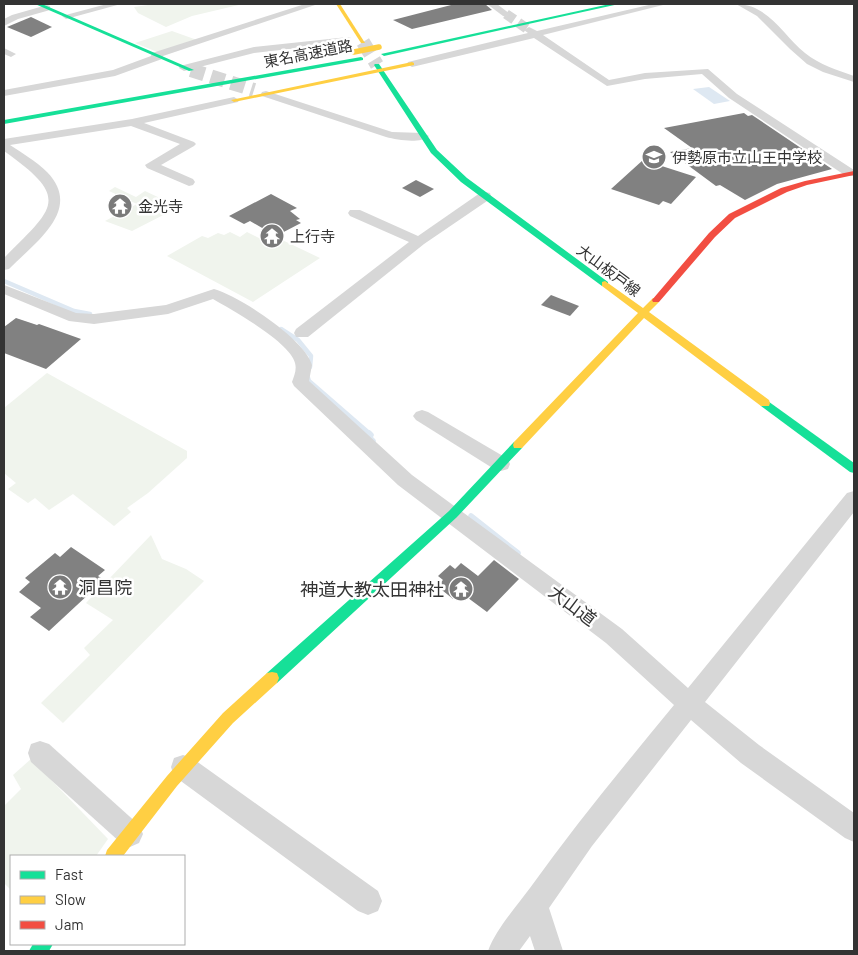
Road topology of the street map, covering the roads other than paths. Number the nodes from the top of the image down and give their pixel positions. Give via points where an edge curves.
1 (117, 4) edge
2 (314, 4) edge
3 (342, 4) edge
4 (491, 4) edge
5 (582, 4) edge
6 (616, 4) edge
7 (663, 4) edge
8 (740, 4) edge
9 (43, 6) edge
10 (506, 14) tunnel mouth
11 (66, 16) junction
12 (4, 23) edge
13 (533, 32) junction
14 (348, 40) dead end
15 (363, 42) tunnel mouth
16 (382, 50) junction
17 (358, 55) junction
18 (157, 56) junction
19 (412, 64) joint
20 (379, 68) junction
21 (188, 69) joint
22 (854, 79) edge
23 (254, 90) tunnel mouth
24 (4, 93) edge
25 (266, 94) junction
26 (234, 100) joint
27 (4, 112) edge
28 (4, 122) edge
29 (132, 122) junction
30 (423, 136) junction
31 (4, 142) edge
32 (4, 146) edge
33 (852, 173) edge
34 (189, 182) dead end
35 (485, 196) junction
36 (355, 212) dead end
37 (419, 242) junction
38 (4, 266) edge
39 (4, 289) edge
40 (643, 315) junction
41 (295, 339) junction
42 (422, 416) dead end
43 (501, 464) junction
44 (854, 470) edge
45 (854, 498) edge
46 (453, 514) junction
47 (688, 703) junction
48 (40, 753) dead end
49 (183, 767) junction
50 (854, 829) edge
51 (130, 834) junction
52 (114, 855) edge
53 (368, 901) dead end
54 (534, 904) junction
55 (502, 951) edge
56 (550, 951) edge

1 - 11 street
2 - 18 street
3 - 15 main road
4 - 10 street
5 - 16 main road, 東名高速道路
6 - 16 main road, 東名高速道路
7 - 13 street
8 - 22 street via 758,11 788,44 811,62
9 - 11 main road
9 - 12 street
11 - 18 main road
13 - 19 street
13 - 33 street via 607,83 704,71 733,96
14 - 21 street via 254,50
16 - 17 main road, 東名高速道路, bridge
17 - 27 main road, 東名高速道路
17 - 28 main road, 東名高速道路
18 - 21 main road
18 - 24 street via 115,73
19 - 20 main road
20 - 25 main road
20 - 30 main road, 大山板戸線
23 - 25 main road
25 - 26 main road
25 - 30 street via 390,135
26 - 29 street
29 - 31 street
29 - 34 street via 190,144 151,165
30 - 35 main road, 大山板戸線 via 447,166
32 - 38 street via 41,171 52,185 56,200 55,212 49,220
33 - 40 main road via 784,190 732,216 712,234
35 - 37 street
35 - 40 main road, 大山板戸線
36 - 37 street
37 - 41 street
39 - 41 street via 74,318 94,319 168,309 214,294
40 - 43 main road
40 - 44 main road, 大山板戸線
41 - 46 street via 304,369 300,382 390,467
42 - 43 street
43 - 46 main road
45 - 47 street
46 - 47 street, 大山道 via 614,636
46 - 49 main road via 254,694
47 - 50 street via 750,754
47 - 54 street
48 - 51 street
49 - 51 main road
49 - 53 street
51 - 52 main road
54 - 55 street
54 - 56 street

